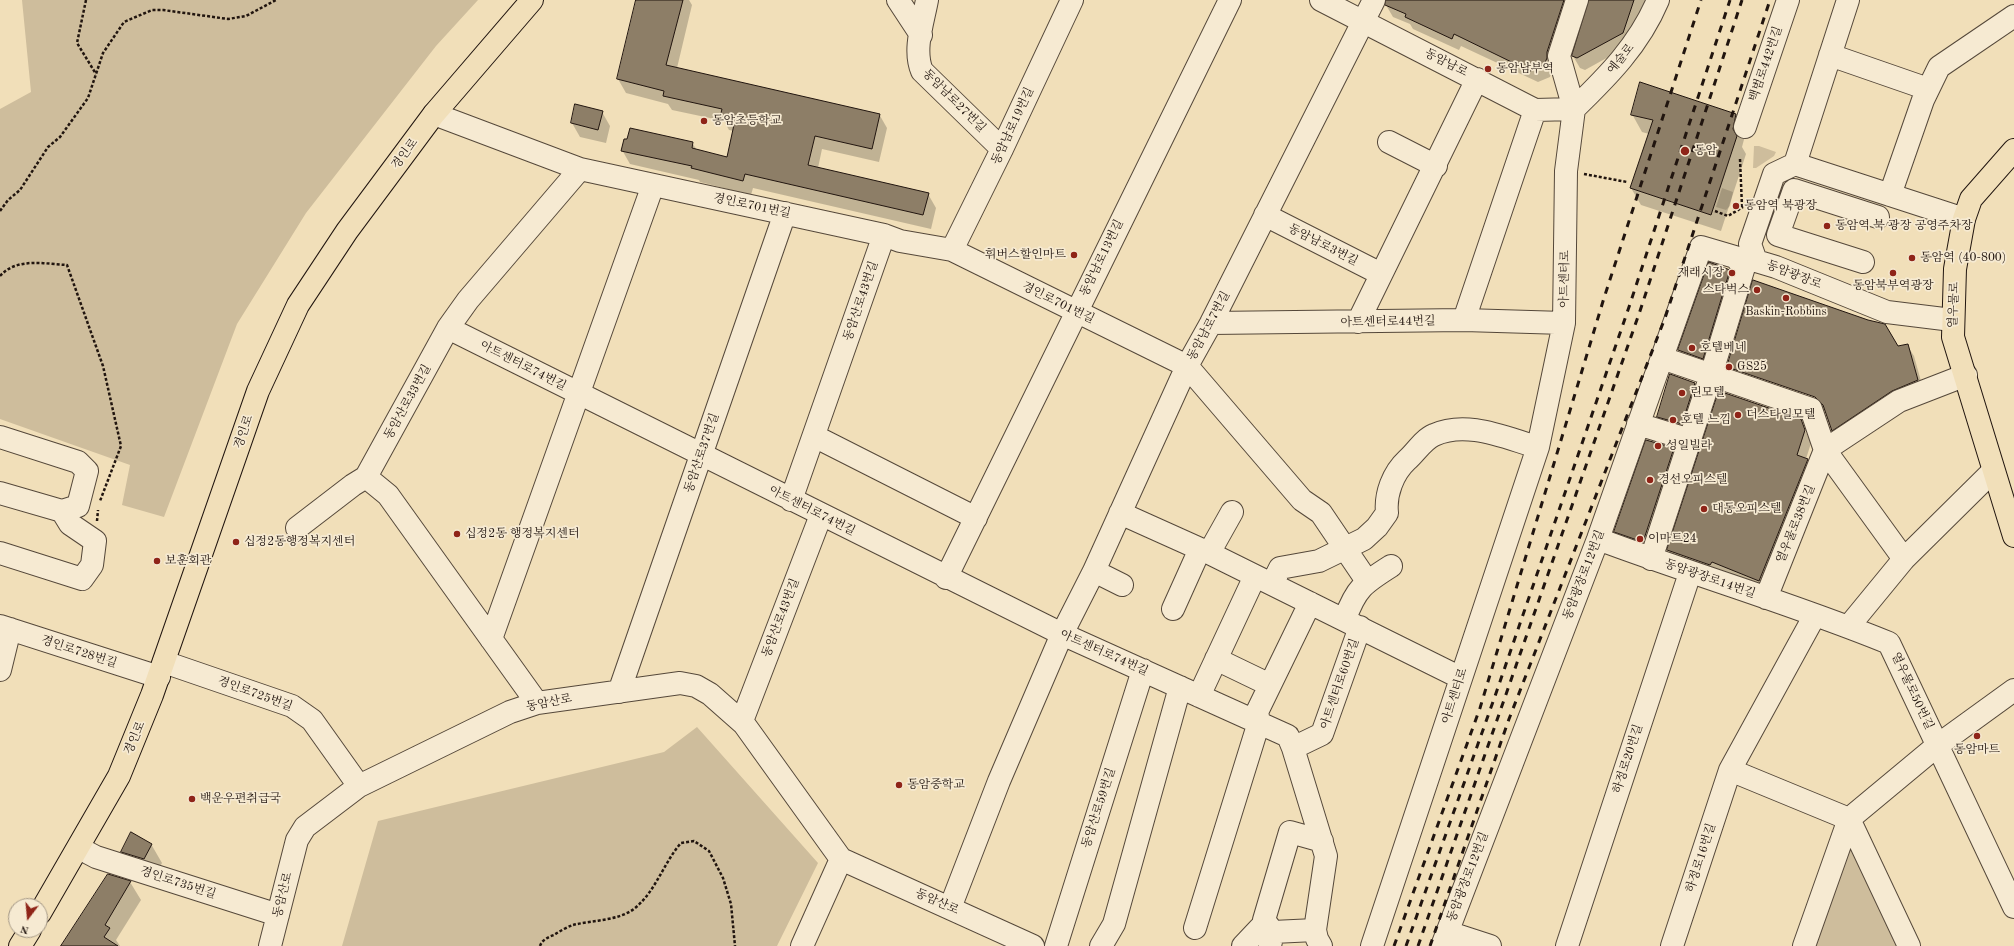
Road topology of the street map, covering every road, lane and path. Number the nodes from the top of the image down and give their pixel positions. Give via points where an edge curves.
1 (86, 0) edge
2 (276, 0) edge
3 (532, 0) edge
4 (898, 0) edge
5 (927, 0) edge
6 (1072, 0) edge
7 (1230, 0) edge
8 (1321, 0) edge
9 (1374, 0) edge
10 (1577, 0) edge
11 (1658, 0) edge
12 (1788, 0) edge
13 (1848, 0) edge
14 (2014, 16) edge
15 (1363, 21) junction
16 (921, 35) junction
17 (1830, 55) junction
18 (96, 74) junction
19 (1477, 79) junction
20 (1928, 89) junction
21 (1574, 109) junction
22 (1535, 110) junction
23 (434, 114) junction
24 (1745, 127) dead end
25 (1389, 142) dead end
26 (1002, 149) junction
27 (2014, 150) edge
28 (1740, 159) dead end
29 (1795, 164) junction
30 (1436, 166) junction
31 (580, 169) junction
32 (1566, 171) junction
33 (1627, 182) dead end
34 (653, 185) junction
35 (1865, 187) junction
36 (1890, 195) junction
37 (1836, 204) junction
38 (0, 211) edge
39 (1715, 211) dead end
40 (785, 214) junction
41 (1265, 215) junction
42 (1878, 217) dead end
43 (1964, 219) junction
44 (884, 235) junction
45 (1785, 238) junction
46 (952, 250) junction
47 (1864, 262) dead end
48 (1759, 265) junction
49 (1381, 274) junction
50 (0, 276) edge
51 (1076, 312) junction
52 (1464, 320) junction
53 (1952, 320) junction
54 (1358, 322) junction
55 (1211, 323) junction
56 (1564, 323) junction
57 (448, 328) junction
58 (1662, 358) junction
59 (1187, 366) junction
60 (1711, 375) junction
61 (1966, 375) junction
62 (579, 394) junction
63 (1638, 424) junction
64 (814, 436) junction
65 (0, 437) edge
66 (1690, 440) junction
67 (1538, 446) junction
68 (1825, 450) junction
69 (701, 455) junction
70 (1993, 472) junction
71 (366, 477) junction
72 (0, 492) edge
73 (791, 500) junction
74 (62, 511) junction
75 (1232, 512) dead end
76 (1120, 513) junction
77 (821, 515) junction
78 (976, 518) junction
79 (297, 528) dead end
80 (2014, 536) edge
81 (1598, 539) junction
82 (95, 542) junction
83 (1344, 548) junction
84 (1204, 551) junction
85 (0, 553) edge
86 (1651, 559) junction
87 (1904, 559) junction
88 (1391, 566) dead end
89 (1094, 571) junction
90 (1690, 573) junction
91 (946, 578) junction
92 (1263, 580) junction
93 (1367, 581) junction
94 (1122, 585) dead end
95 (1766, 598) junction
96 (1310, 602) junction
97 (1173, 609) dead end
98 (1815, 615) junction
99 (1353, 623) junction
100 (1849, 626) junction
101 (5, 628) edge
102 (1062, 634) junction
103 (491, 639) junction
104 (1216, 659) junction
105 (0, 670) edge
106 (161, 670) junction
107 (1143, 670) junction
108 (1461, 678) junction
109 (1270, 685) junction
110 (2014, 690) edge
111 (1190, 691) junction
112 (619, 692) junction
113 (538, 703) junction
114 (742, 721) junction
115 (1259, 722) junction
116 (1938, 745) junction
117 (1293, 748) junction
118 (1730, 770) junction
119 (359, 786) junction
120 (1848, 819) junction
121 (1322, 841) junction
122 (78, 848) junction
123 (841, 859) junction
124 (48, 899) edge
125 (2014, 907) edge
126 (950, 908) junction
127 (278, 915) junction
128 (1195, 928) dead end
129 (1318, 938) edge
130 (1271, 939) edge
131 (1444, 939) edge
132 (270, 946) edge
133 (540, 946) edge
134 (735, 946) edge
135 (802, 946) edge
136 (1033, 946) edge
137 (1056, 946) edge
138 (1101, 946) edge
139 (1243, 946) edge
140 (1372, 946) edge
141 (1490, 946) edge
142 (1567, 946) edge
143 (1672, 946) edge
144 (1804, 946) edge
145 (1909, 946) edge

1 - 18 path via 77,43
2 - 18 path via 246,16 228,19 152,10 124,22 103,53
3 - 23 main road, 경인로
4 - 16 street
5 - 16 street, 동암남로27번길
6 - 26 street, 동암남로19번길
7 - 51 street, 동암남로13번길
8 - 15 street, 동암남로
9 - 15 street, 동암남로7번길
10 - 21 street via 1559,56
11 - 21 street, 예술로 via 1644,31 1601,83
12 - 24 street, 백범로442번길
13 - 17 street
14 - 20 street via 1939,67
15 - 19 street, 동암남로
15 - 41 street, 동암남로7번길
16 - 26 street, 동암남로27번길 via 918,63 922,71
17 - 20 street
17 - 29 street
18 - 38 path via 88,98 60,137 48,147 20,190
19 - 22 street, 동암남로
19 - 30 street
20 - 36 street
21 - 22 street, 동암남로
21 - 32 street, 아트센터로
22 - 52 street
23 - 31 street, 경인로701번길
23 - 106 main road, 경인로 via 347,231 298,305 258,391
25 - 30 street
26 - 46 street, 동암남로19번길
27 - 43 main road, 열우물로 via 1971,199
28 - 39 path via 1742,207 1728,216
29 - 35 street
29 - 48 street, 동암광장로 via 1774,174 1750,244
30 - 49 street
31 - 34 street, 경인로701번길
31 - 57 street, 동암산로33번길 via 468,300
32 - 33 path
32 - 56 street, 아트센터로
34 - 40 street, 경인로701번길
34 - 62 street
35 - 36 street
35 - 37 street
36 - 43 street
37 - 42 street
37 - 45 street via 1794,190 1778,235
40 - 44 street, 경인로701번길
40 - 69 street, 동암산로37번길
41 - 49 street, 동암남로3번길
41 - 55 street, 동암남로7번길
43 - 53 main road, 열우물로 via 1957,255
44 - 46 street, 경인로701번길 via 900,241
44 - 64 street, 동암산로43번길
45 - 47 street
45 - 48 street, 동암광장로14번길
46 - 51 street, 경인로701번길
48 - 53 street, 동암광장로 via 1887,312
48 - 58 street, 동암광장로12번길 via 1701,247
48 - 60 street, 동암광장로14번길
49 - 54 street
50 - 82 path via 28,262 67,265 77,289 103,366 121,446 98,507
51 - 59 street, 경인로701번길
51 - 78 street, 동암남로13번길
52 - 54 street, 아트센터로44번길
52 - 56 street, 아트센터로44번길
53 - 61 main road, 열우물로 via 1952,337
54 - 55 street, 아트센터로44번길
55 - 59 street, 동암남로7번길
56 - 67 street, 아트센터로
57 - 62 street, 아트센터로74번길
57 - 71 street, 동암산로33번길
58 - 60 street
58 - 63 street, 동암광장로12번길
59 - 76 street, 동암남로7번길
59 - 83 street, 경인로701번길 via 1302,500 1321,514
60 - 66 street, 동암광장로14번길
60 - 68 street via 1811,409
61 - 68 street via 1899,401
61 - 70 main road, 열우물로
62 - 69 street, 아트센터로74번길
62 - 103 street
63 - 66 street
63 - 81 street, 동암광장로12번길
64 - 73 street, 동암산로43번길
64 - 78 street
65 - 74 street via 78,462 87,471 78,506
66 - 86 street, 동암광장로14번길
67 - 83 street via 1479,430 1456,429 1432,435 1403,464 1391,484 1386,502 1387,513 1377,527 1364,539
67 - 108 street, 아트센터로
68 - 87 street
68 - 95 street, 열우물로38번길
69 - 73 street, 아트센터로74번길
69 - 112 street, 동암산로37번길
70 - 80 main road, 열우물로
70 - 87 street
71 - 79 street
71 - 103 street via 388,495
72 - 74 street
73 - 77 street, 아트센터로74번길
74 - 82 street via 70,524
75 - 84 street
76 - 84 street, 아트센터로60번길
76 - 89 street, 동암남로7번길
77 - 91 street, 아트센터로74번길
77 - 114 street, 동암산로43번길
78 - 91 street, 동암남로13번길
81 - 86 street
81 - 131 street, 동암광장로12번길
82 - 85 street via 92,565 82,579
83 - 92 street via 1319,561 1280,568
83 - 93 street, 경인로701번길
84 - 92 street, 아트센터로60번길
84 - 97 street
86 - 90 street, 동암광장로14번길
87 - 100 street
88 - 93 street, 아트센터로60번길
89 - 94 street
89 - 102 street, 동암남로7번길
90 - 95 street, 동암광장로14번길
90 - 142 street, 하정로20번길
91 - 102 street, 아트센터로74번길
92 - 96 street, 아트센터로60번길
92 - 104 street
93 - 99 street, 아트센터로60번길 via 1353,598
95 - 98 street, 동암광장로14번길
96 - 99 street, 아트센터로60번길
96 - 109 street
98 - 100 street, 열우물로50번길
98 - 118 street, 하정로16번길
99 - 108 street, 아트센터로60번길
99 - 117 street, 아트센터로60번길 via 1322,734
100 - 116 street, 열우물로50번길 via 1889,643
101 - 105 street
101 - 106 street, 경인로728번길
102 - 107 street, 아트센터로74번길
102 - 126 street, 동암남로7번길 via 999,781
103 - 113 street
104 - 109 street
104 - 111 street
106 - 119 street, 경인로725번길 via 292,706 312,720
106 - 122 main road, 경인로 via 119,776
107 - 111 street, 아트센터로74번길
107 - 137 street, 동암산로59번길
108 - 140 street, 아트센터로
109 - 115 street via 1257,712
110 - 116 street, 열우물로50번길
111 - 115 street, 아트센터로74번길
111 - 138 street via 1139,835 1114,924
112 - 113 street, 동암산로
112 - 114 street, 동암산로 via 680,684 696,686 710,694
113 - 119 street, 동암산로 via 510,712
114 - 123 street, 동암산로
115 - 117 street, 아트센터로74번길 via 1288,736
115 - 128 street
116 - 120 street, 열우물로50번길
116 - 125 street, 열우물로50번길
117 - 121 street, 아트센터로74번길
118 - 120 street
118 - 143 street, 하정로16번길
119 - 127 street, 동암산로 via 305,827 296,840
120 - 144 street
120 - 145 street
121 - 129 street, 아트센터로74번길 via 1326,856
121 - 130 street via 1290,832 1264,920
122 - 124 main road, 경인로
122 - 127 street, 경인로735번길 via 96,857
123 - 126 street, 동암산로
123 - 135 street
126 - 136 street, 동암산로
127 - 132 street, 동암산로
129 - 130 street
130 - 139 street via 1260,928
131 - 141 street
133 - 134 path via 548,938 571,926 617,917 635,908 660,877 673,852 681,843 694,841 709,852 723,878 731,904

